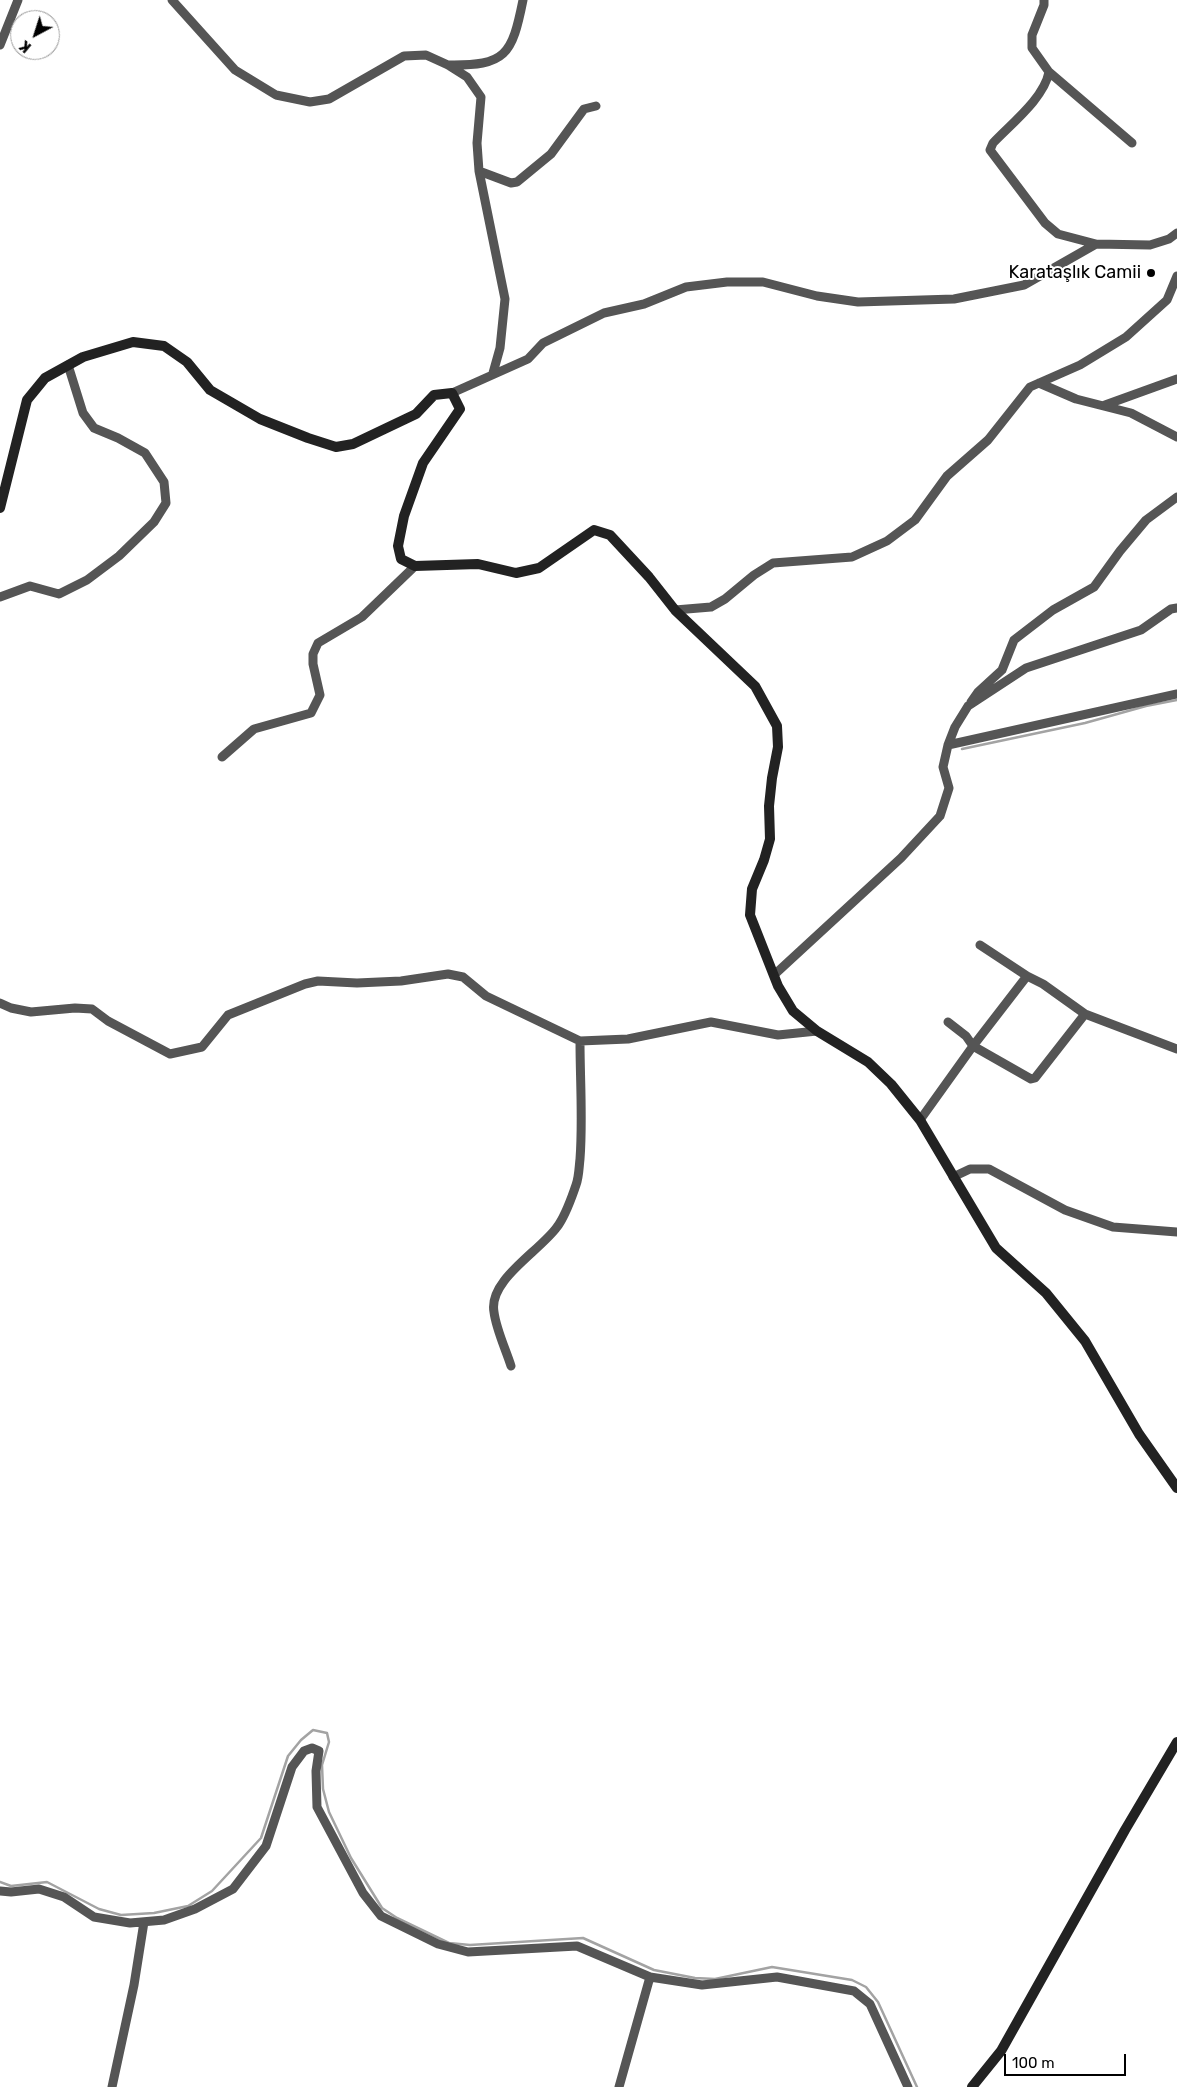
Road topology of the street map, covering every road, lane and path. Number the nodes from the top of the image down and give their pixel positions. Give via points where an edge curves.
1 (18, 0) edge
2 (172, 0) edge
3 (523, 0) edge
4 (1044, 0) edge
5 (0, 46) edge
6 (448, 65) junction
7 (1049, 72) junction
8 (596, 106) dead end
9 (1132, 143) dead end
10 (479, 171) junction
11 (1177, 234) edge
12 (1096, 244) junction
13 (1177, 276) edge
14 (68, 365) junction
15 (493, 373) junction
16 (1177, 379) edge
17 (1038, 383) junction
18 (452, 393) junction
19 (1105, 405) junction
20 (1177, 437) edge
21 (1177, 497) edge
22 (0, 508) edge
23 (415, 566) junction
24 (0, 597) edge
25 (1177, 608) edge
26 (675, 610) junction
27 (1177, 694) edge
28 (968, 706) junction
29 (948, 745) junction
30 (222, 757) dead end
31 (980, 945) dead end
32 (774, 975) junction
33 (1026, 976) junction
34 (0, 1003) edge
35 (1085, 1014) junction
36 (948, 1022) dead end
37 (817, 1031) junction
38 (580, 1041) junction
39 (973, 1046) junction
40 (1177, 1048) edge
41 (920, 1120) junction
42 (953, 1177) junction
43 (1177, 1232) edge
44 (511, 1366) dead end
45 (1177, 1488) edge
46 (1177, 1742) edge
47 (0, 1891) edge
48 (144, 1922) junction
49 (650, 1978) junction
50 (112, 2087) edge
51 (619, 2087) edge
52 (908, 2087) edge
53 (972, 2087) edge

1 - 5 street
2 - 6 street via 235,70 276,95 310,102 329,99 404,56 426,55
3 - 6 street via 517,31 504,55 473,65
4 - 7 street via 1032,35 1032,48
6 - 10 street via 467,77 481,97 476,143
7 - 9 street
7 - 12 street via 1039,97 993,142 990,150 1045,223 1058,234
8 - 10 street via 584,109 551,154 517,182 511,184
10 - 15 street via 505,299 500,348
11 - 12 street via 1150,245
12 - 15 street via 1024,285 954,299 858,302 817,296 763,282 686,287 644,304 604,313 543,343 528,359 506,371
13 - 17 street via 1167,300 1126,337 1080,365
14 - 18 street via 83,357 133,342 164,346 187,362 210,390 260,419 336,447 353,444 416,414 434,395
14 - 22 street via 45,378 27,400
14 - 24 street via 83,413 94,428 145,453 164,482 166,503 154,522 119,556 87,580 59,594 30,586
15 - 18 street
16 - 19 street
17 - 19 street via 1076,399
17 - 26 street via 1030,387 988,440 947,476 915,520 887,541 852,557 773,564 711,607
18 - 23 street via 460,409 422,463 404,516 398,546 401,559
19 - 20 street via 1132,413
21 - 28 street via 1146,520 1094,587 1053,610 1014,640 1002,670
23 - 26 street via 478,564 516,573 538,568 594,530 610,535
23 - 30 street via 362,617 318,643 313,664 320,695 311,713 254,729
25 - 28 street via 1141,630 1026,668
26 - 32 street via 755,686 777,726 778,746 769,806 770,839 752,889 750,915
27 - 29 street
28 - 29 street
29 - 32 street via 943,767 949,788 940,816 902,858
31 - 33 street
32 - 37 street via 793,1011
33 - 35 street
33 - 39 street
34 - 38 street via 31,1012 92,1009 170,1054 202,1047 228,1015 305,984 318,981 401,981 448,974 463,977 486,996
35 - 39 street via 1035,1078 1026,1078
35 - 40 street
36 - 39 street
37 - 38 street via 778,1035 711,1022 628,1039
37 - 41 street via 868,1062 892,1084
38 - 44 street via 581,1145 577,1182 557,1228 509,1274 494,1297 493,1312
39 - 41 street
41 - 42 street
42 - 43 street via 970,1169 989,1170 1065,1210 1113,1227
42 - 45 street via 996,1248 1046,1293 1085,1341 1139,1434
46 - 53 street via 1001,2051
47 - 48 street via 39,1889 64,1897 94,1917
48 - 49 street via 164,1920 195,1909 233,1889 266,1846 292,1767 304,1751 312,1748 318,1751 317,1807 363,1893 381,1916 438,1944 468,1952 577,1946
48 - 50 street
49 - 51 street
49 - 52 street via 702,1985 777,1977 854,1991 870,2004

